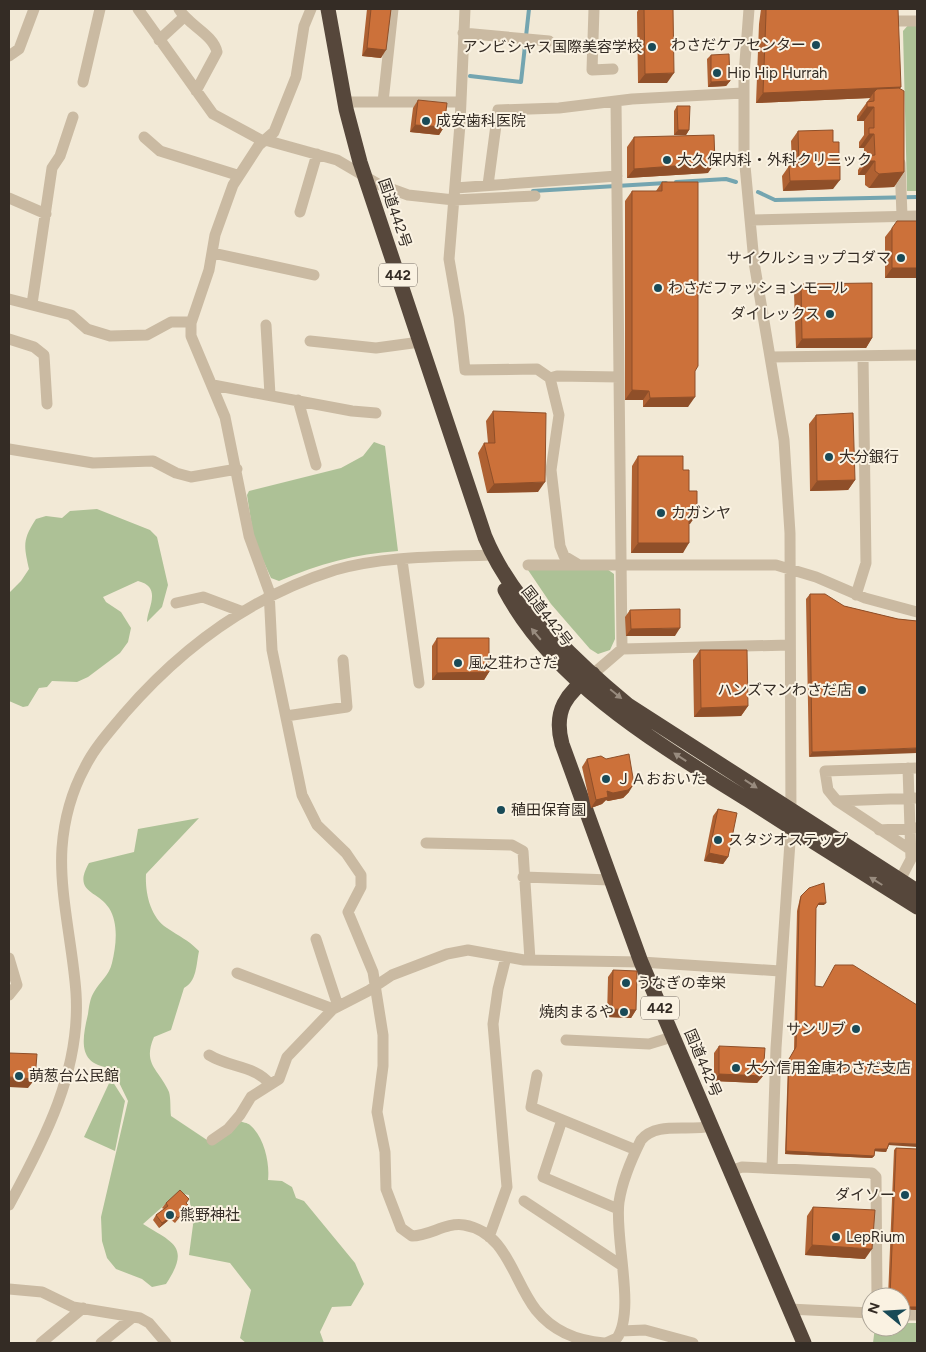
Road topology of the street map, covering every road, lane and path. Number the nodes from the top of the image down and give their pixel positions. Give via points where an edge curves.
1 (34, 9) edge
2 (100, 9) edge
3 (138, 9) edge
4 (311, 9) edge
5 (328, 9) edge
6 (393, 9) edge
7 (465, 9) edge
8 (594, 9) edge
9 (749, 9) edge
10 (896, 9) edge
11 (182, 13) edge
12 (917, 21) edge
13 (464, 33) junction
14 (159, 40) junction
15 (549, 41) dead end
16 (9, 56) edge
17 (614, 69) dead end
18 (83, 82) dead end
19 (196, 91) junction
20 (744, 93) junction
21 (616, 101) junction
22 (344, 102) junction
23 (383, 102) junction
24 (460, 102) junction
25 (73, 116) dead end
26 (144, 137) dead end
27 (264, 140) junction
28 (900, 149) edge
29 (317, 154) junction
30 (237, 175) junction
31 (364, 175) junction
32 (617, 176) junction
33 (488, 185) junction
34 (455, 188) junction
35 (535, 196) dead end
36 (9, 198) edge
37 (454, 200) junction
38 (902, 210) junction
39 (300, 212) dead end
40 (46, 214) junction
41 (917, 216) edge
42 (750, 220) junction
43 (212, 253) junction
44 (314, 275) dead end
45 (9, 299) edge
46 (32, 304) junction
47 (191, 322) junction
48 (266, 325) dead end
49 (9, 340) edge
50 (310, 341) dead end
51 (420, 342) junction
52 (917, 355) edge
53 (863, 356) junction
54 (771, 357) junction
55 (619, 377) junction
56 (550, 378) junction
57 (213, 385) junction
58 (270, 395) junction
59 (298, 400) junction
60 (47, 404) dead end
61 (376, 413) dead end
62 (9, 449) edge
63 (316, 465) dead end
64 (237, 469) junction
65 (485, 537) junction
66 (490, 555) junction
67 (402, 560) junction
68 (528, 565) dead end
69 (578, 565) junction
70 (621, 565) junction
71 (790, 568) junction
72 (856, 595) junction
73 (270, 597) junction
74 (176, 603) dead end
75 (243, 612) junction
76 (917, 612) edge
77 (790, 645) junction
78 (622, 649) junction
79 (343, 660) dead end
80 (587, 679) junction
81 (419, 683) dead end
82 (286, 716) junction
83 (913, 768) edge
84 (913, 798) edge
85 (837, 801) junction
86 (791, 810) junction
87 (791, 827) junction
88 (914, 828) edge
89 (879, 830) junction
90 (426, 843) dead end
91 (914, 852) edge
92 (523, 877) junction
93 (610, 880) junction
94 (900, 880) junction
95 (917, 891) edge
96 (917, 907) edge
97 (316, 939) dead end
98 (506, 957) junction
99 (9, 958) edge
100 (530, 960) junction
101 (641, 962) junction
102 (780, 972) junction
103 (237, 973) dead end
104 (375, 986) junction
105 (9, 994) edge
106 (336, 1007) junction
107 (672, 1037) junction
108 (566, 1040) dead end
109 (209, 1055) dead end
110 (537, 1075) dead end
111 (270, 1084) junction
112 (562, 1120) junction
113 (711, 1126) junction
114 (212, 1140) dead end
115 (636, 1150) junction
116 (772, 1168) junction
117 (730, 1171) junction
118 (524, 1201) dead end
119 (9, 1205) edge
120 (618, 1209) junction
121 (489, 1237) junction
122 (621, 1265) junction
123 (877, 1287) edge
124 (9, 1290) edge
125 (82, 1308) junction
126 (789, 1309) junction
127 (861, 1313) edge
128 (133, 1317) junction
129 (621, 1331) junction
130 (164, 1342) edge
131 (41, 1343) edge
132 (101, 1343) edge
133 (607, 1343) edge
134 (693, 1343) edge
135 (804, 1343) edge

1 - 16 street via 19,49
2 - 18 street
3 - 14 street
4 - 27 street via 304,26 294,82 274,132
5 - 22 highway, 国道442号 / 442
6 - 23 street
7 - 13 street
8 - 17 street via 592,70
9 - 20 street
10 - 12 street via 897,26
11 - 14 street
11 - 19 street via 216,45 217,52
13 - 15 street
13 - 24 street
14 - 19 street
19 - 27 street via 219,119
20 - 21 street
20 - 42 street via 743,140
21 - 32 street
21 - 33 street via 559,108 498,110
22 - 23 street
22 - 31 highway, 国道442号 / 442
23 - 24 street
24 - 34 street
25 - 40 street via 60,156 52,168
26 - 30 street via 160,151
27 - 29 street
27 - 30 street
28 - 38 street
29 - 31 street via 345,163
29 - 39 street
30 - 43 street
31 - 37 street via 386,188 408,195
31 - 51 highway, 国道442号 / 442
32 - 33 street
32 - 55 street
33 - 34 street
34 - 37 street
35 - 37 street
36 - 40 street
37 - 56 street via 449,265 465,370 537,369
38 - 41 street
38 - 42 street
40 - 46 street
42 - 54 street
43 - 44 street
43 - 47 street
45 - 46 street
46 - 47 street via 71,314 87,329 110,336 146,335 171,322
47 - 57 street via 191,336
48 - 58 street
49 - 60 street via 34,347 44,355
50 - 51 street via 376,348
51 - 65 highway, 国道442号 / 442
52 - 53 street
53 - 54 street
53 - 72 street via 866,568
54 - 71 street via 787,468
55 - 56 street
55 - 70 street
56 - 69 street via 559,415 551,470 560,546 564,556
57 - 58 street
57 - 64 street via 227,424
58 - 59 street
59 - 61 street
59 - 63 street
62 - 64 street via 92,463 153,462 191,477
64 - 73 street via 249,536
65 - 66 highway, 国道442号 / 442
65 - 80 highway, 国道442号 / 442 via 498,566 515,590
66 - 67 street
80 -> 66 highway, 国道442号 / 442 via 525,621 507,594
67 - 73 street via 335,570
67 - 81 street
68 - 69 street
69 - 70 street
70 - 71 street via 769,564
70 - 78 street
71 - 72 street
71 - 77 street
72 - 76 street
73 - 75 street
73 - 82 street via 272,650
74 - 75 street via 203,596
75 - 119 street via 189,649 148,687 102,741 79,779 67,816 62,857 76,992 73,1047 57,1107
77 - 78 street
77 - 86 street
78 - 80 street
79 - 82 street via 347,707
80 -> 86 highway, 国道442号 / 442
87 -> 80 highway, 国道442号 / 442 via 614,711
80 - 93 highway, 国道442号 / 442 via 561,709 558,728
82 - 104 street via 305,805 317,825 346,853 361,875 361,887 348,912 373,972
83 - 84 street
83 - 85 street via 825,771 828,790
84 - 85 street
84 - 88 street
85 - 89 street
86 - 87 street
86 - 94 highway, 国道442号 / 442
96 -> 87 highway, 国道442号 / 442
87 - 102 street
88 - 89 street
88 - 91 street
89 - 91 street
90 - 92 street via 516,846 524,854
91 - 94 street
92 - 93 street
92 - 100 street
93 - 101 highway, 国道442号 / 442
94 - 95 highway, 国道442号 / 442
97 - 106 street
98 - 100 street
98 - 104 street via 476,951 458,952 392,975
98 - 121 street via 493,1024 507,1187
99 - 105 street via 17,985
100 - 101 street
101 - 102 street
101 - 107 highway, 国道442号 / 442
102 - 116 street
103 - 106 street
104 - 106 street
104 - 121 street via 384,1042 377,1112 385,1152 386,1189 401,1228 408,1235 416,1236 454,1225 466,1225
106 - 111 street via 287,1057 278,1079
107 - 108 street via 649,1044
107 - 113 highway, 国道442号 / 442
109 - 111 street via 221,1062 257,1072
110 - 112 street via 531,1107
111 - 114 street via 251,1098 228,1129
112 - 115 street
112 - 120 street via 543,1177
113 - 115 street via 652,1131 640,1140
113 - 117 highway, 国道442号 / 442
115 - 120 street
116 - 117 street via 742,1167
116 - 123 street via 867,1172 876,1178
117 - 126 highway, 国道442号 / 442
118 - 122 street
120 - 122 street
121 - 133 street via 504,1251 525,1293 544,1319 576,1338
122 - 129 street via 624,1299
124 - 125 street via 42,1292 70,1306
125 - 128 street
125 - 131 street
126 - 127 street
126 - 135 highway, 国道442号 / 442
128 - 130 street via 148,1323
128 - 132 street
129 - 133 street via 617,1338
129 - 134 street via 645,1330

